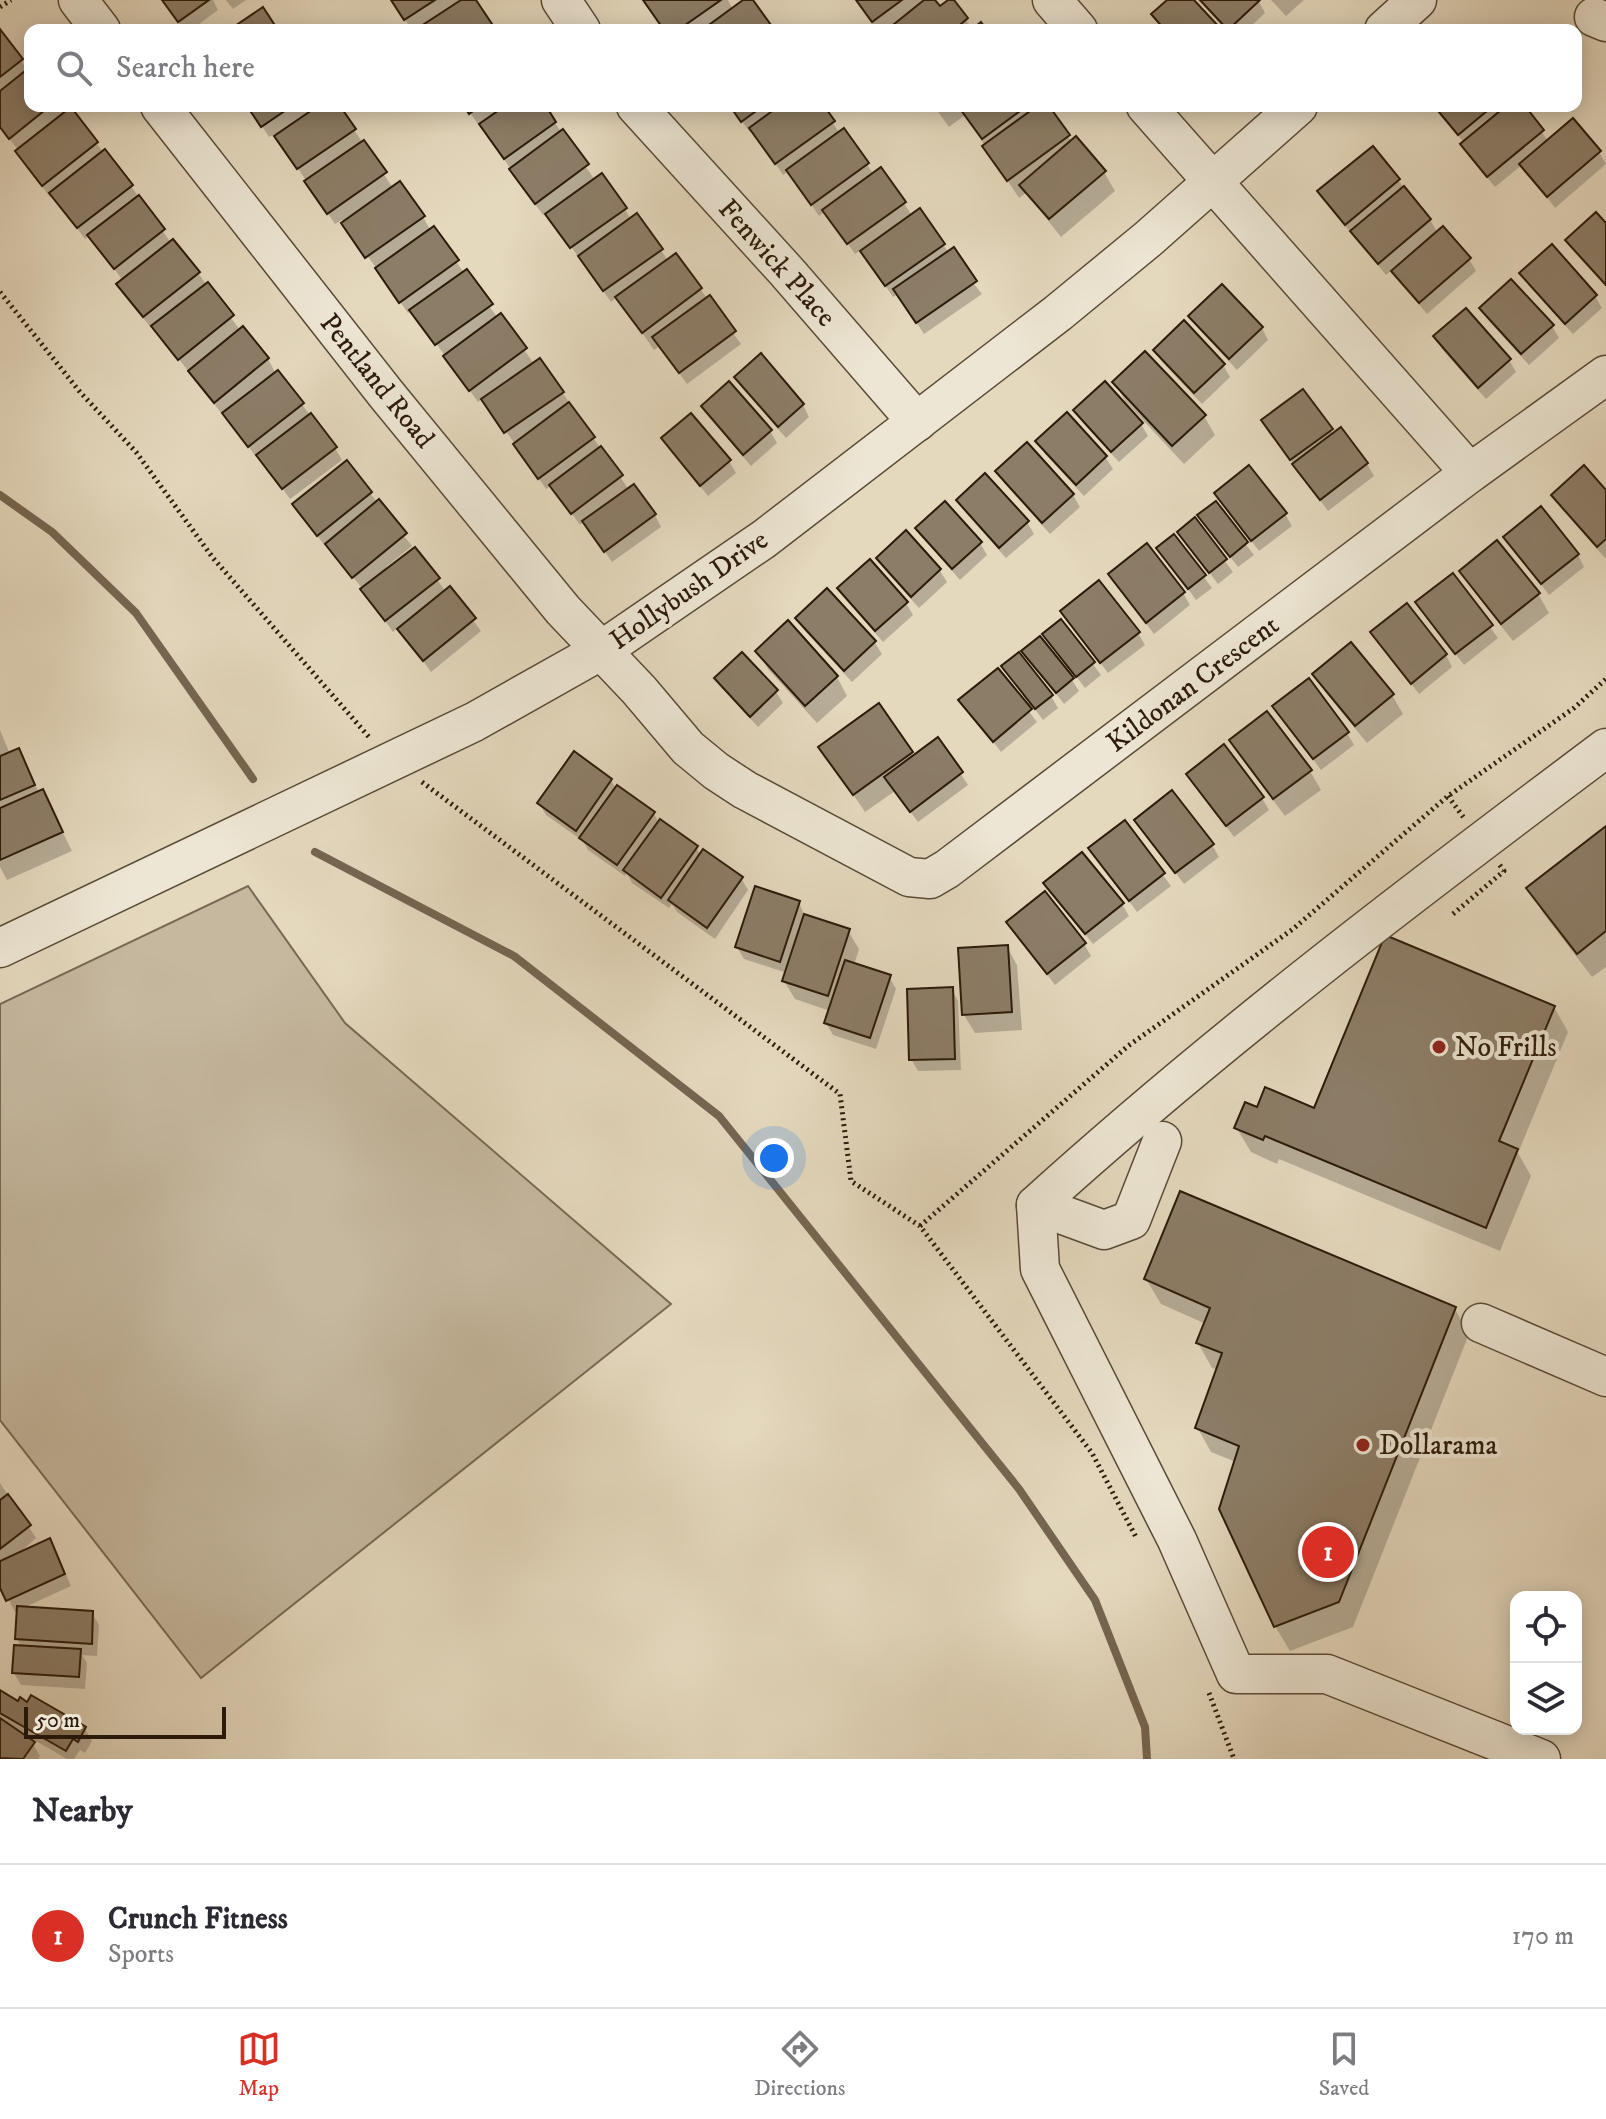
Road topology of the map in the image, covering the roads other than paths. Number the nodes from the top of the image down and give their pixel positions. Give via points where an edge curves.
1 (78, 0) edge
2 (561, 0) edge
3 (1417, 0) edge
4 (96, 24) edge
5 (577, 24) edge
6 (1391, 24) edge
7 (165, 112) edge
8 (641, 112) edge
9 (1151, 112) edge
10 (1291, 112) edge
11 (1214, 182) junction
12 (1606, 375) edge
13 (917, 422) junction
14 (1470, 473) junction
15 (602, 650) junction
16 (1606, 748) edge
17 (0, 948) edge
18 (1162, 1141) dead end
19 (1036, 1205) junction
20 (1481, 1323) dead end
21 (1606, 1377) edge
22 (1541, 1759) edge

1 - 4 street
2 - 5 street
3 - 6 street
7 - 15 street, Pentland Road via 386,394 563,610
8 - 13 street, Fenwick Place
9 - 11 street
10 - 11 street, Hollybush Drive
11 - 13 street, Hollybush Drive
11 - 14 street
12 - 14 street
13 - 15 street, Hollybush Drive via 764,539
14 - 15 street, Kildonan Crescent via 930,879 909,877 887,866 716,771 688,748
15 - 17 street, Hollybush Drive via 474,722
16 - 19 street via 1409,895 1123,1126
18 - 19 street via 1131,1220 1104,1230
19 - 22 street via 1040,1269 1177,1540 1236,1674 1327,1674
20 - 21 street

